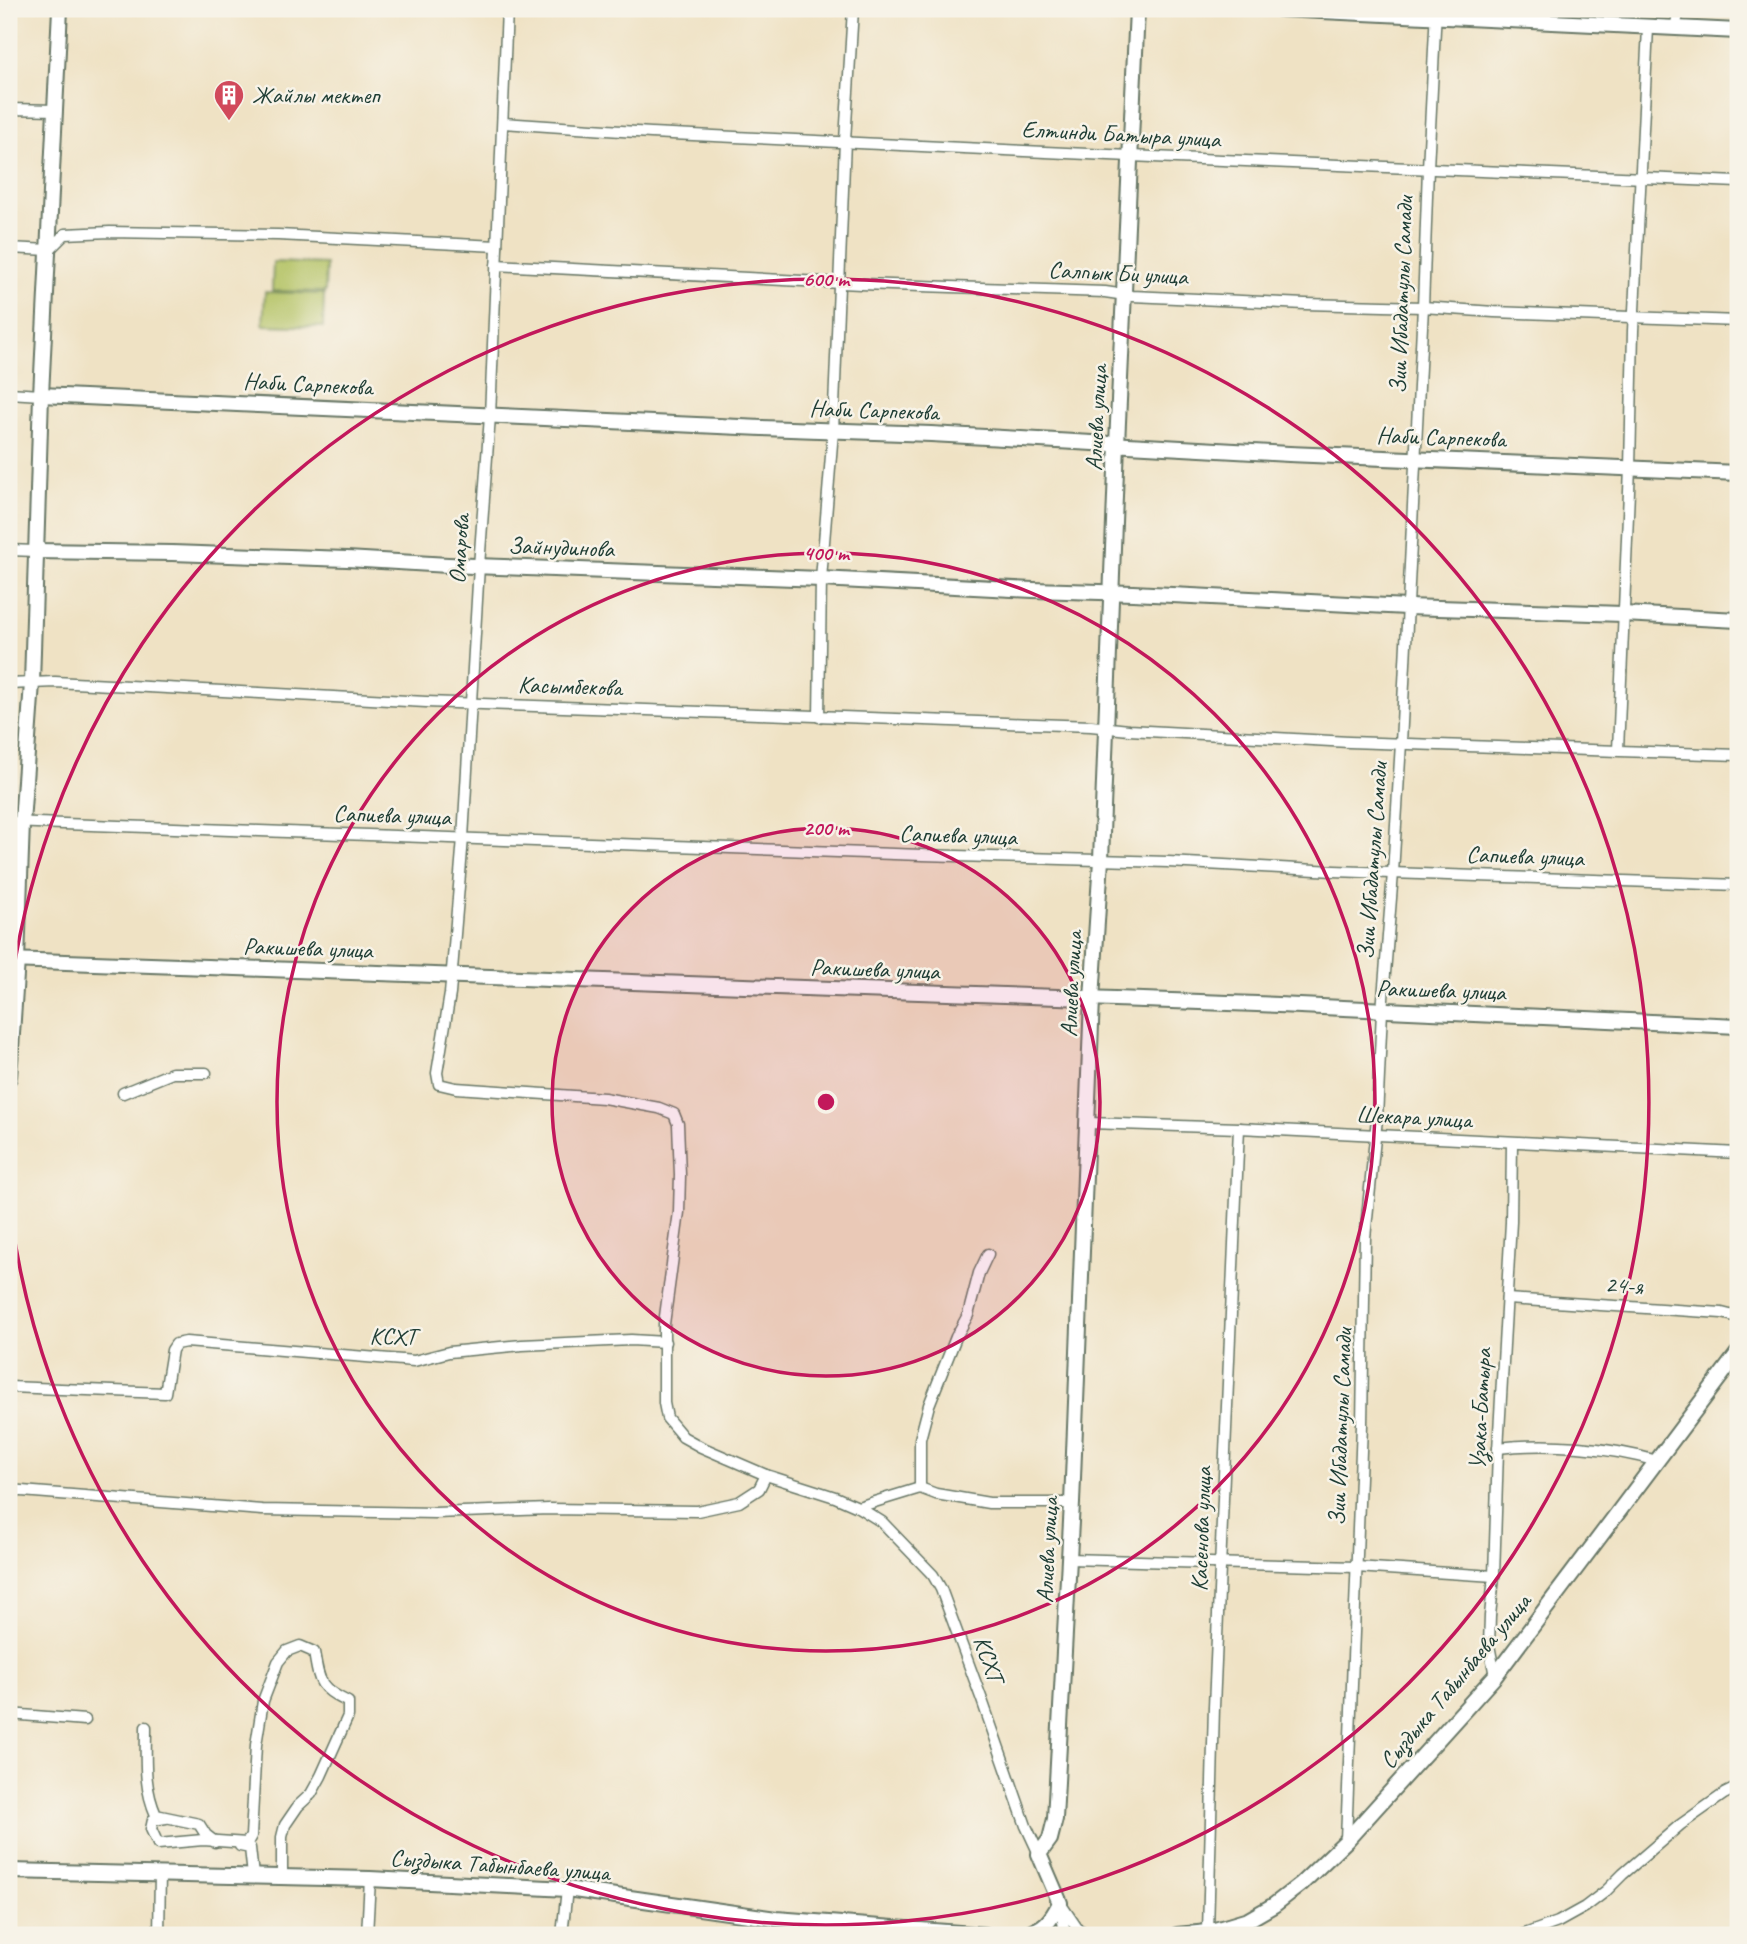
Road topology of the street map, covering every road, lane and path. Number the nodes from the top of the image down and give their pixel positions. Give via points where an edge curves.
1 (60, 9) edge
2 (507, 9) edge
3 (853, 9) edge
4 (1137, 9) edge
5 (1280, 9) edge
6 (1678, 9) edge
7 (1435, 13) edge
8 (1648, 28) junction
9 (1675, 29) junction
10 (1738, 31) edge
11 (9, 109) edge
12 (56, 110) junction
13 (503, 123) junction
14 (845, 141) junction
15 (1130, 156) junction
16 (1427, 167) junction
17 (1641, 178) junction
18 (1738, 182) edge
19 (497, 246) junction
20 (9, 248) edge
21 (49, 250) junction
22 (496, 265) junction
23 (838, 282) junction
24 (1125, 294) junction
25 (1423, 307) junction
26 (1634, 316) junction
27 (1738, 321) edge
28 (9, 393) edge
29 (41, 395) junction
30 (490, 416) junction
31 (833, 431) junction
32 (1117, 444) junction
33 (1415, 458) junction
34 (1630, 468) junction
35 (1738, 473) edge
36 (9, 550) edge
37 (35, 551) junction
38 (479, 566) junction
39 (821, 579) junction
40 (1112, 592) junction
41 (1407, 607) junction
42 (1623, 614) junction
43 (1738, 620) edge
44 (32, 683) junction
45 (9, 684) edge
46 (471, 703) junction
47 (819, 717) junction
48 (1107, 728) junction
49 (1401, 743) junction
50 (1618, 750) junction
51 (1738, 755) edge
52 (15, 823) edge
53 (463, 838) junction
54 (1101, 860) junction
55 (1393, 873) junction
56 (1738, 885) edge
57 (13, 960) edge
58 (452, 977) junction
59 (1092, 999) junction
60 (1382, 1011) junction
61 (1738, 1026) edge
62 (206, 1073) dead end
63 (9, 1078) edge
64 (123, 1093) dead end
65 (1088, 1123) junction
66 (1239, 1128) junction
67 (1376, 1136) junction
68 (1512, 1143) junction
69 (1738, 1153) edge
70 (988, 1254) dead end
71 (1507, 1298) junction
72 (1738, 1317) edge
73 (665, 1342) junction
74 (1738, 1353) edge
75 (9, 1387) edge
76 (1498, 1448) junction
77 (1657, 1461) junction
78 (766, 1475) junction
79 (920, 1488) junction
80 (9, 1490) edge
81 (1072, 1503) junction
82 (858, 1507) junction
83 (1069, 1559) junction
84 (1220, 1564) junction
85 (1356, 1567) junction
86 (1494, 1576) junction
87 (1495, 1676) junction
88 (9, 1714) edge
89 (85, 1720) dead end
90 (146, 1727) dead end
91 (1738, 1787) edge
92 (166, 1818) junction
93 (1346, 1841) junction
94 (215, 1842) junction
95 (1039, 1854) junction
96 (9, 1871) edge
97 (160, 1873) junction
98 (253, 1876) junction
99 (282, 1876) junction
100 (370, 1879) junction
101 (567, 1889) junction
102 (1060, 1903) junction
103 (1208, 1932) junction
104 (159, 1935) edge
105 (367, 1935) edge
106 (562, 1935) edge
107 (986, 1935) edge
108 (1025, 1935) edge
109 (1065, 1935) edge
110 (1086, 1935) edge
111 (1177, 1935) edge
112 (1522, 1935) edge

1 - 12 street
2 - 13 street, Омарова
3 - 14 street
4 - 15 street, Алиева улица
5 - 7 street
6 - 9 street
7 - 8 street
7 - 16 street, Зии Ибадатулы Самади
8 - 9 street
8 - 17 street
9 - 10 street
11 - 12 street
12 - 21 street
13 - 14 street, Елтинди Батыра улица
13 - 19 street, Омарова
14 - 15 street, Елтинди Батыра улица
14 - 23 street
15 - 16 street, Елтинди Батыра улица
15 - 24 street, Алиева улица
16 - 17 street, Елтинди Батыра улица
16 - 25 street, Зии Ибадатулы Самади
17 - 18 street, Елтинди Батыра улица
17 - 26 street
19 - 21 street via 110,232 65,234
19 - 22 street, Омарова
20 - 21 street
21 - 29 street
22 - 23 street, Салпык Би улица
22 - 30 street, Омарова
23 - 24 street, Салпык Би улица
23 - 31 street
24 - 25 street, Салпык Би улица
24 - 32 street, Алиева улица
25 - 26 street, Салпык Би улица
25 - 33 street, Зии Ибадатулы Самади
26 - 27 street, Салпык Би улица
26 - 34 street
28 - 29 street, Наби Сарпекова
29 - 30 street, Наби Сарпекова
29 - 37 street
30 - 31 street, Наби Сарпекова
30 - 38 street, Омарова
31 - 32 street, Наби Сарпекова
31 - 39 street
32 - 33 street, Наби Сарпекова
32 - 40 street, Алиева улица
33 - 34 street, Наби Сарпекова
33 - 41 street, Зии Ибадатулы Самади
34 - 35 street, Наби Сарпекова
34 - 42 street
36 - 37 street, Зайнудинова
37 - 38 street, Зайнудинова via 172,552
37 - 44 street
38 - 39 street, Зайнудинова
38 - 46 street, Омарова
39 - 40 street, Зайнудинова
39 - 47 street
40 - 41 street, Зайнудинова
40 - 48 street, Алиева улица
41 - 42 street, Зайнудинова
41 - 49 street, Зии Ибадатулы Самади
42 - 43 street, Зайнудинова
42 - 50 street
44 - 45 street, Касымбекова
44 - 46 street, Касымбекова
44 - 52 street
46 - 47 street, Касымбекова
46 - 53 street, Омарова
47 - 48 street, Касымбекова
48 - 49 street, Касымбекова
48 - 54 street, Алиева улица
49 - 50 street, Касымбекова
49 - 55 street, Зии Ибадатулы Самади
50 - 51 street, Касымбекова
52 - 53 street, Сапиева улица
52 - 57 street
53 - 54 street, Сапиева улица
53 - 58 street, Омарова
54 - 55 street, Сапиева улица
54 - 59 street, Алиева улица
55 - 56 street, Сапиева улица
55 - 60 street, Зии Ибадатулы Самади
57 - 58 street, Ракишева улица
57 - 63 street
58 - 59 street, Ракишева улица
58 - 73 street, Омарова via 439,1084 604,1098 674,1114 679,1200
59 - 60 street, Ракишева улица
59 - 65 street, Алиева улица
60 - 61 street, Ракишева улица
60 - 67 street, Зии Ибадатулы Самади
62 - 64 street via 172,1073
65 - 66 street, Шекара улица
65 - 81 street, Алиева улица
66 - 67 street, Шекара улица
66 - 84 street, Касенова улица
67 - 68 street, Шекара улица
67 - 85 street, Зии Ибадатулы Самади via 1365,1238
68 - 69 street, Шекара улица
68 - 71 street, Узака-Батыра
70 - 79 street via 968,1315 929,1405 920,1439
71 - 72 street, 24-я
71 - 76 street, Узака-Батыра
73 - 75 street, КСХТ via 510,1346 414,1361 186,1342 172,1350 165,1393
73 - 78 street, КСХТ via 667,1418 683,1437
74 - 77 street, Сыздыка Табынбаева улица
76 - 77 street via 1602,1449
76 - 86 street, Узака-Батыра
77 - 87 street, Сыздыка Табынбаева улица
78 - 80 street via 759,1489 739,1502 697,1511 261,1510
78 - 82 street, КСХТ
79 - 81 street via 989,1503
79 - 82 street
81 - 83 street, Алиева улица
82 - 95 street, КСХТ via 882,1522 941,1589
83 - 84 street
83 - 95 street, Алиева улица via 1055,1819 1051,1839
84 - 85 street
84 - 103 street, Касенова улица
85 - 86 street
85 - 93 street, Зии Ибадатулы Самади
86 - 87 street, Узака-Батыра via 1489,1645
87 - 93 street, Сыздыка Табынбаева улица
88 - 89 street
90 - 92 street via 147,1788 156,1815
91 - 112 street via 1680,1825 1585,1907
92 - 94 street via 199,1824
92 - 94 street via 153,1819 151,1829 158,1844
93 - 103 street, Сыздыка Табынбаева улица via 1274,1905 1248,1920
94 - 98 street via 250,1847
94 - 99 street via 247,1843 251,1836 256,1745 267,1685 287,1651 300,1646 314,1652 322,1685 348,1702 348,1716 311,1794 285,1825
95 - 102 street
96 - 97 street, Сыздыка Табынбаева улица
97 - 98 street, Сыздыка Табынбаева улица
97 - 104 street
98 - 99 street, Сыздыка Табынбаева улица
99 - 100 street, Сыздыка Табынбаева улица
100 - 101 street, Сыздыка Табынбаева улица
100 - 105 street
101 - 106 street
101 - 107 street, Сыздыка Табынбаева улица via 776,1919
102 - 108 street via 1042,1929
102 - 109 street
102 - 110 street
103 - 111 street, Сыздыка Табынбаева улица

